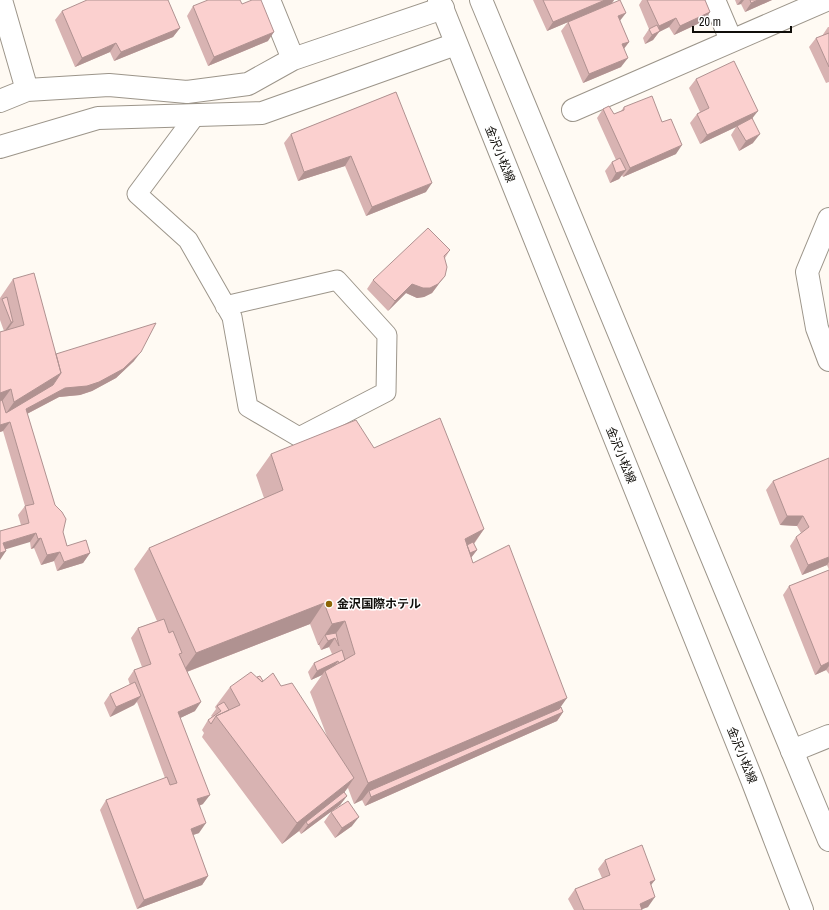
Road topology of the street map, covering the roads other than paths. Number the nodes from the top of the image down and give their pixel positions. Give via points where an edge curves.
1 (1, 0) edge
2 (269, 0) edge
3 (481, 0) edge
4 (714, 0) edge
5 (826, 0) edge
6 (441, 4) edge
7 (732, 40) junction
8 (456, 44) junction
9 (293, 59) junction
10 (27, 90) junction
11 (0, 101) edge
12 (572, 110) dead end
13 (195, 116) junction
14 (0, 147) edge
15 (829, 219) edge
16 (225, 306) junction
17 (829, 360) edge
18 (829, 736) edge
19 (792, 751) junction
20 (829, 840) edge
21 (802, 910) edge

1 - 10 main road
2 - 9 main road
3 - 19 main road
4 - 7 main road
5 - 7 main road
6 - 8 main road, 金沢小松線
6 - 9 main road
7 - 12 main road
8 - 13 main road via 262,113
8 - 21 main road, 金沢小松線
9 - 10 main road via 248,84 187,92 109,85
10 - 11 main road
13 - 14 main road via 98,118
13 - 16 lane via 137,194 188,240
15 - 17 main road via 807,272 817,328
16 - 16 lane via 232,317 248,407 299,437 386,392 387,334 337,280
18 - 19 main road
19 - 20 main road

